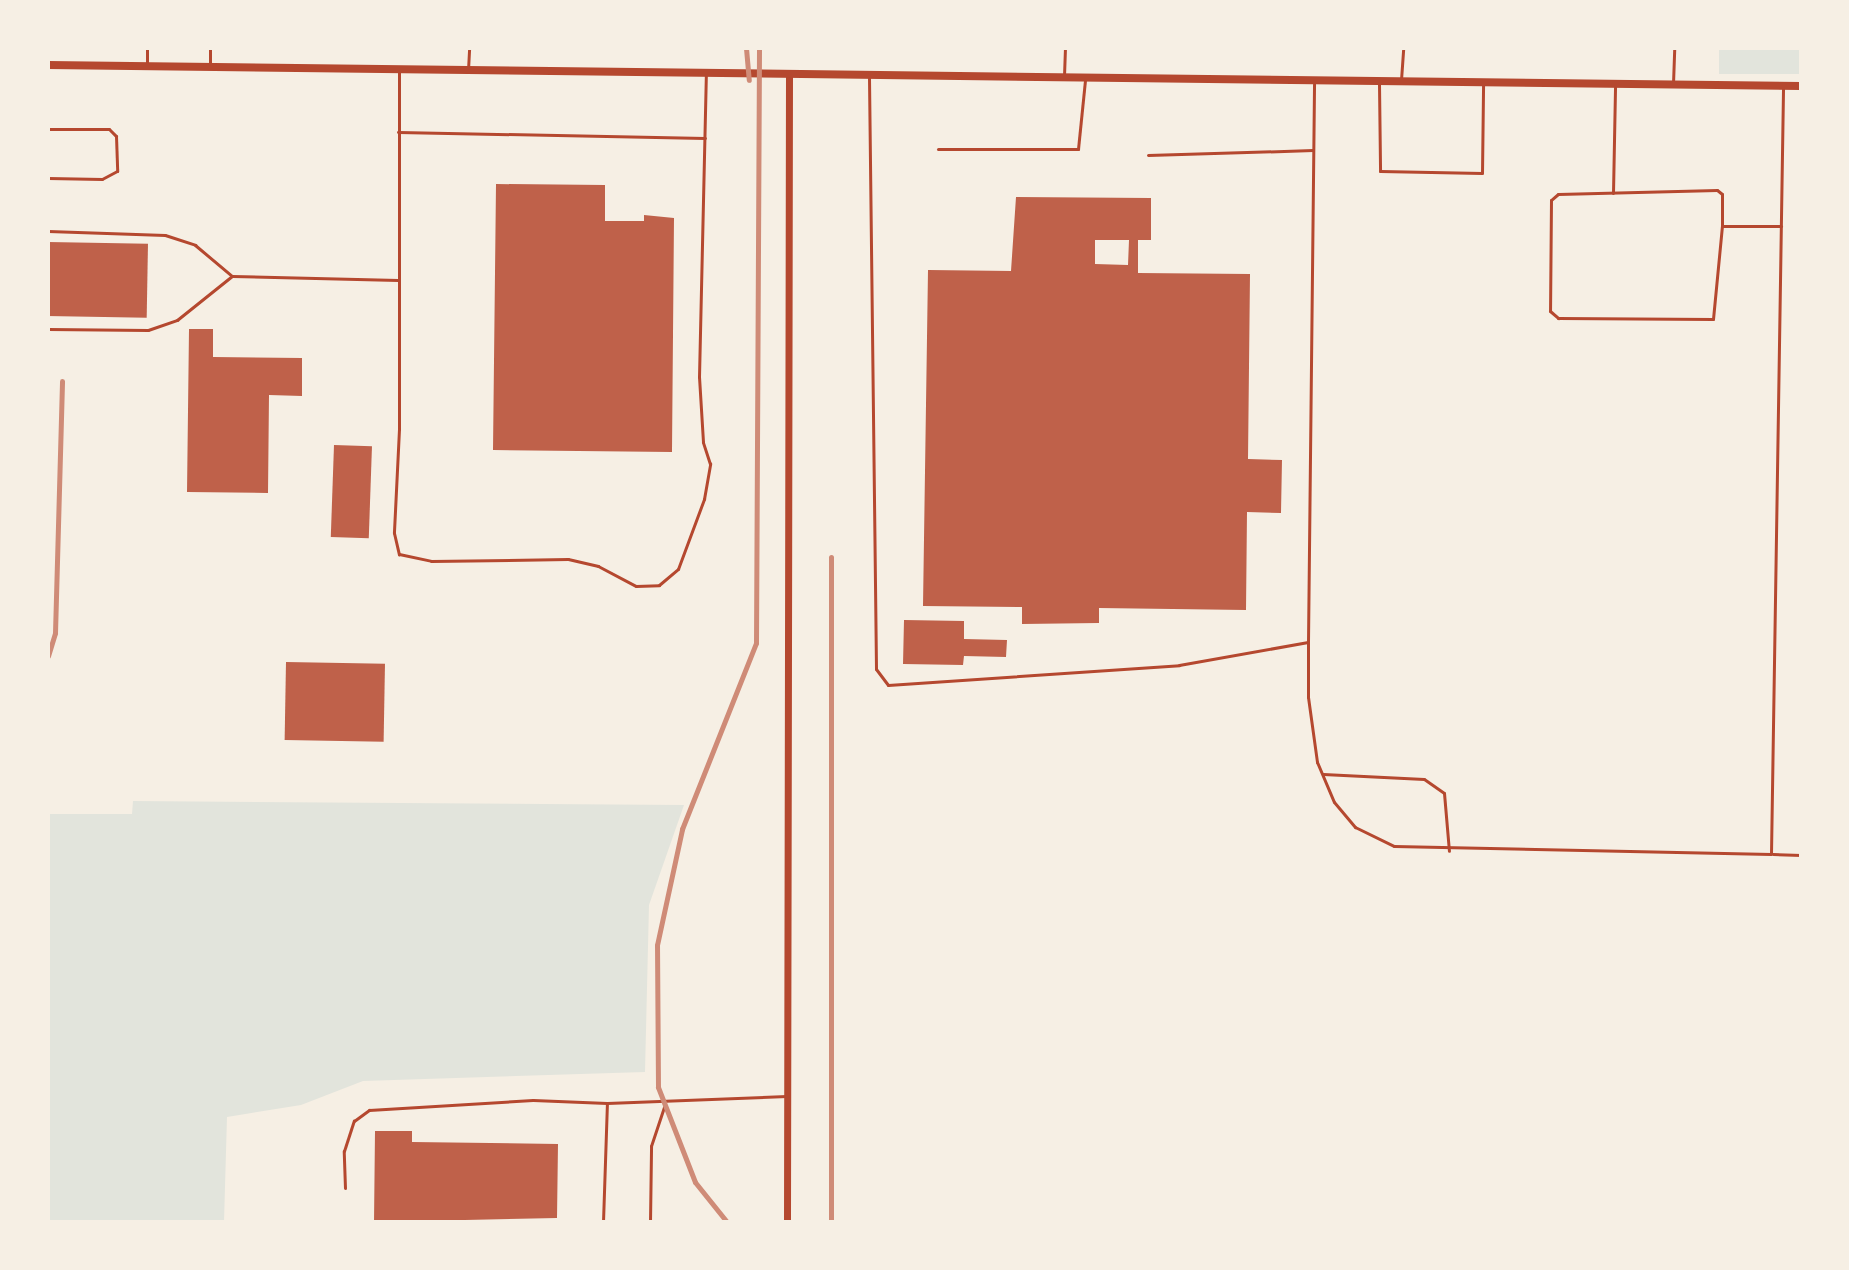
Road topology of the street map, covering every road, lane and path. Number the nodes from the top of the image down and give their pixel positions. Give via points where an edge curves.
1 (147, 48) edge
2 (210, 48) edge
3 (469, 48) edge
4 (1065, 48) edge
5 (1403, 48) edge
6 (1674, 48) edge
7 (48, 65) edge
8 (147, 67) junction
9 (210, 67) junction
10 (399, 69) junction
11 (468, 70) junction
12 (706, 72) junction
13 (789, 73) junction
14 (869, 74) junction
15 (1064, 76) junction
16 (1085, 77) junction
17 (1314, 80) junction
18 (1379, 80) junction
19 (1401, 81) junction
20 (1483, 82) junction
21 (1615, 83) junction
22 (1673, 84) junction
23 (1783, 85) junction
24 (1801, 86) edge
25 (48, 129) edge
26 (398, 132) junction
27 (705, 138) junction
28 (938, 149) dead end
29 (1313, 150) junction
30 (1148, 155) dead end
31 (48, 178) edge
32 (1613, 193) junction
33 (1722, 226) junction
34 (1781, 226) junction
35 (48, 231) edge
36 (232, 276) junction
37 (398, 280) junction
38 (48, 329) edge
39 (1308, 642) junction
40 (1323, 774) junction
41 (1449, 851) junction
42 (1771, 854) junction
43 (1801, 855) edge
44 (787, 1096) junction
45 (607, 1103) junction
46 (665, 1104) junction
47 (345, 1188) dead end
48 (603, 1222) edge
49 (650, 1222) edge
50 (787, 1222) edge

1 - 8 lane
2 - 9 lane
3 - 11 lane
4 - 15 lane
5 - 19 lane
6 - 22 lane
7 - 8 street
8 - 9 street
9 - 10 street
10 - 11 street
10 - 26 lane
11 - 12 street
12 - 13 street
12 - 27 lane
13 - 14 street
13 - 44 street
14 - 15 street
14 - 39 lane via 876,669 888,685 1179,665
15 - 16 street
16 - 17 street
16 - 28 lane via 1078,149
17 - 18 street
17 - 29 lane
18 - 19 street
18 - 20 lane via 1380,171 1482,173
19 - 20 street
20 - 21 street
21 - 22 street
21 - 32 lane
22 - 23 street
23 - 24 street
23 - 34 lane
25 - 31 lane via 109,129 116,136 117,171 102,179
26 - 27 lane
26 - 37 lane
27 - 37 lane via 699,377 703,442 710,464 685,557 673,578 659,585 636,586 598,566 568,559 431,561 399,554 394,533
29 - 30 lane
29 - 39 lane
32 - 33 lane via 1717,190 1722,194
32 - 33 lane via 1558,194 1551,200 1550,311 1558,318 1713,319
33 - 34 lane
34 - 42 lane
35 - 36 lane via 165,235 195,245
36 - 37 lane
36 - 38 lane via 177,320 148,330
39 - 40 lane via 1308,697
40 - 41 lane via 1334,802 1355,827 1394,846
40 - 41 lane via 1424,779 1444,793
41 - 42 lane
42 - 43 lane
44 - 46 lane
44 - 50 street
45 - 46 lane
45 - 47 lane via 533,1100 369,1110 354,1121 344,1151
45 - 48 lane
46 - 49 lane via 651,1146

